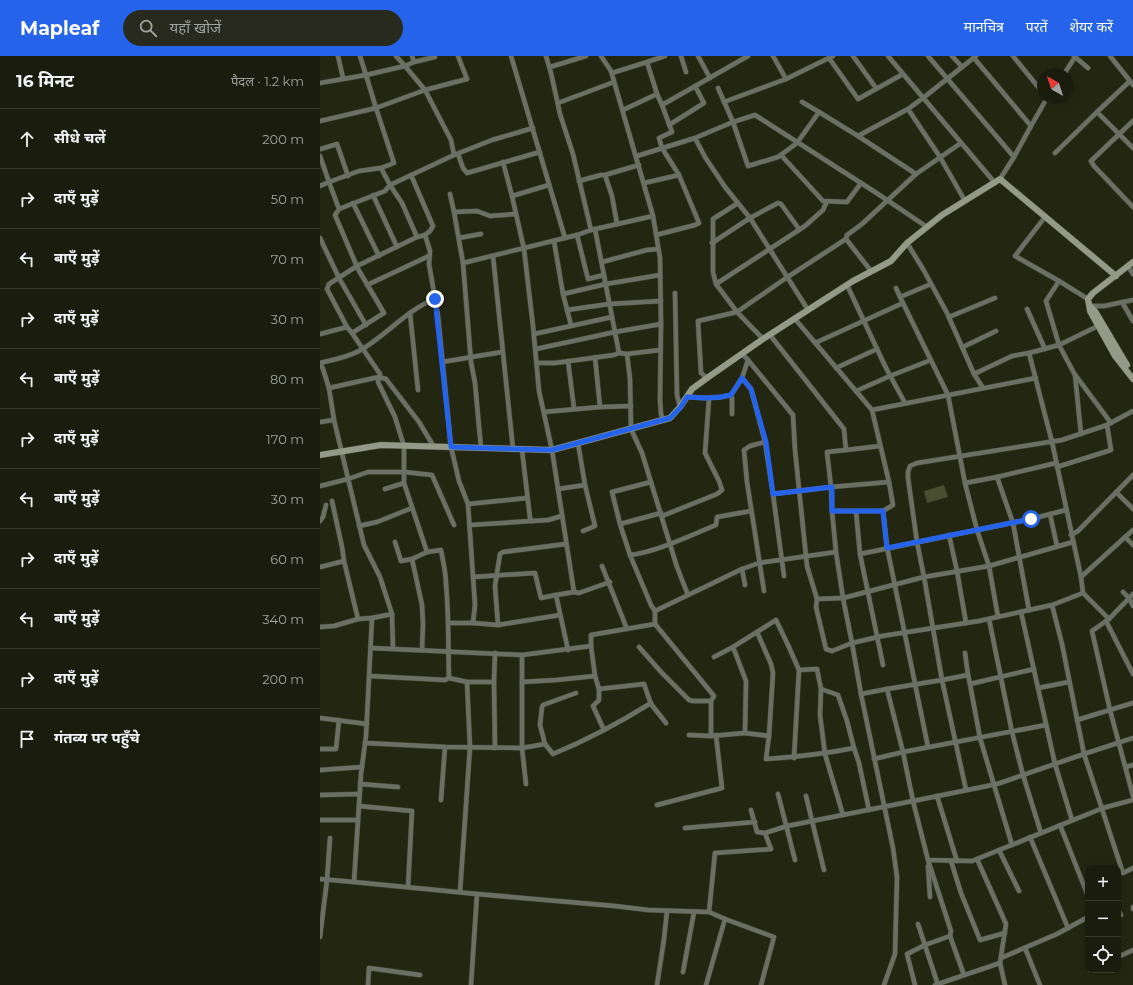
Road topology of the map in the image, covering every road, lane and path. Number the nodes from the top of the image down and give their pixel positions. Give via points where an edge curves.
1 (338, 56) edge
2 (360, 56) edge
3 (396, 56) edge
4 (435, 56) edge
5 (458, 56) edge
6 (511, 56) edge
7 (546, 56) edge
8 (586, 56) edge
9 (601, 56) edge
10 (665, 56) edge
11 (681, 56) edge
12 (698, 56) edge
13 (748, 56) edge
14 (773, 56) edge
15 (854, 56) edge
16 (888, 56) edge
17 (928, 56) edge
18 (952, 56) edge
19 (1013, 56) edge
20 (1110, 56) edge
21 (831, 57) edge
22 (975, 57) edge
23 (1074, 57) edge
24 (647, 62) junction
25 (405, 66) junction
26 (550, 67) junction
27 (962, 67) junction
28 (1068, 68) edge
29 (1088, 68) dead end
30 (686, 72) dead end
31 (612, 73) junction
32 (366, 74) junction
33 (903, 74) junction
34 (342, 78) junction
35 (710, 78) junction
36 (786, 78) junction
37 (947, 79) junction
38 (614, 82) junction
39 (320, 83) edge
40 (1131, 83) edge
41 (695, 86) junction
42 (1037, 86) edge
43 (718, 88) dead end
44 (876, 88) junction
45 (425, 90) junction
46 (657, 94) junction
47 (923, 98) junction
48 (724, 102) junction
49 (802, 102) dead end
50 (558, 103) junction
51 (1044, 104) edge
52 (662, 105) junction
53 (376, 108) junction
54 (908, 109) junction
55 (623, 110) junction
56 (819, 112) junction
57 (1097, 112) junction
58 (1133, 121) edge
59 (320, 122) edge
60 (733, 122) junction
61 (669, 125) junction
62 (1031, 126) junction
63 (533, 128) junction
64 (1119, 134) junction
65 (858, 136) junction
66 (695, 138) junction
67 (797, 143) junction
68 (962, 143) junction
69 (320, 147) edge
70 (662, 148) junction
71 (1133, 148) edge
72 (540, 152) junction
73 (1055, 153) dead end
74 (456, 154) junction
75 (781, 154) junction
76 (320, 156) edge
77 (637, 156) junction
78 (940, 157) junction
79 (1014, 157) junction
80 (503, 162) junction
81 (639, 165) junction
82 (381, 168) junction
83 (916, 174) junction
84 (411, 175) junction
85 (679, 175) junction
86 (348, 176) junction
87 (605, 176) junction
88 (579, 180) junction
89 (998, 181) junction
90 (329, 182) junction
91 (861, 183) junction
92 (644, 184) junction
93 (390, 185) junction
94 (549, 185) junction
95 (320, 186) edge
96 (450, 194) dead end
97 (373, 195) junction
98 (512, 196) junction
99 (827, 201) junction
100 (888, 201) junction
101 (966, 201) junction
102 (353, 203) junction
103 (738, 203) junction
104 (1133, 207) edge
105 (339, 209) junction
106 (454, 212) junction
107 (516, 214) junction
108 (653, 216) junction
109 (1046, 217) junction
110 (750, 218) junction
111 (617, 224) junction
112 (927, 227) junction
113 (593, 229) junction
114 (799, 230) junction
115 (481, 234) dead end
116 (425, 235) junction
117 (577, 235) junction
118 (656, 236) junction
119 (417, 237) junction
120 (320, 238) edge
121 (459, 238) junction
122 (565, 238) junction
123 (846, 239) junction
124 (554, 241) junction
125 (712, 243) junction
126 (907, 243) junction
127 (397, 247) junction
128 (769, 248) junction
129 (524, 249) junction
130 (658, 249) junction
131 (379, 256) junction
132 (429, 256) junction
133 (493, 256) junction
134 (602, 262) junction
135 (463, 263) junction
136 (1130, 264) edge
137 (357, 266) junction
138 (871, 271) junction
139 (660, 274) junction
140 (1133, 274) edge
141 (604, 275) junction
142 (1116, 276) junction
143 (339, 278) junction
144 (786, 278) junction
145 (1060, 281) junction
146 (606, 284) junction
147 (716, 284) junction
148 (931, 284) junction
149 (368, 285) junction
150 (847, 285) junction
151 (896, 288) dead end
152 (675, 293) dead end
153 (563, 294) junction
154 (900, 297) junction
155 (995, 298) dead end
156 (435, 299) junction
157 (1133, 300) edge
158 (661, 301) junction
159 (1122, 302) junction
160 (904, 303) junction
161 (1089, 303) junction
162 (610, 304) junction
163 (1027, 309) dead end
164 (567, 310) junction
165 (808, 310) junction
166 (737, 312) junction
167 (410, 313) junction
168 (612, 317) junction
169 (949, 317) junction
170 (795, 319) junction
171 (864, 320) junction
172 (1133, 321) edge
173 (661, 324) junction
174 (366, 325) junction
175 (571, 325) junction
176 (1098, 326) junction
177 (347, 327) junction
178 (996, 331) dead end
179 (615, 332) junction
180 (320, 334) edge
181 (352, 334) junction
182 (534, 334) junction
183 (770, 335) junction
184 (763, 339) junction
185 (815, 343) junction
186 (1059, 345) junction
187 (962, 347) junction
188 (363, 348) junction
189 (536, 349) junction
190 (877, 349) junction
191 (1045, 349) junction
192 (660, 350) junction
193 (502, 352) junction
194 (619, 353) junction
195 (1030, 353) junction
196 (627, 354) junction
197 (742, 354) junction
198 (595, 357) junction
199 (471, 358) junction
200 (568, 360) junction
201 (748, 360) junction
202 (931, 360) junction
203 (442, 362) junction
204 (320, 363) edge
205 (537, 363) junction
206 (836, 368) junction
207 (1133, 373) edge
208 (974, 374) junction
209 (1075, 375) junction
210 (890, 376) junction
211 (379, 377) junction
212 (707, 378) junction
213 (742, 378) junction
214 (1036, 378) junction
215 (1133, 379) edge
216 (329, 388) junction
217 (983, 388) junction
218 (418, 390) dead end
219 (856, 391) junction
220 (731, 395) junction
221 (948, 395) junction
222 (687, 397) junction
223 (709, 398) junction
224 (905, 403) junction
225 (600, 406) junction
226 (631, 406) junction
227 (574, 408) junction
228 (680, 408) junction
229 (872, 410) junction
230 (1133, 411) edge
231 (544, 412) junction
232 (732, 414) dead end
233 (334, 420) junction
234 (663, 420) junction
235 (320, 422) edge
236 (1109, 424) junction
237 (632, 429) junction
238 (1081, 434) junction
239 (766, 442) junction
240 (1052, 442) junction
241 (578, 443) junction
242 (404, 446) junction
243 (880, 446) junction
244 (434, 447) junction
245 (451, 447) junction
246 (481, 448) junction
247 (513, 449) junction
248 (522, 450) junction
249 (552, 450) junction
250 (846, 450) junction
251 (341, 451) junction
252 (320, 455) edge
253 (960, 457) junction
254 (1056, 465) junction
255 (404, 472) junction
256 (1133, 475) edge
257 (997, 477) junction
258 (348, 480) junction
259 (652, 482) junction
260 (889, 482) junction
261 (404, 483) junction
262 (965, 483) junction
263 (585, 484) junction
264 (320, 486) edge
265 (832, 487) junction
266 (385, 489) dead end
267 (558, 489) junction
268 (800, 491) junction
269 (1116, 492) junction
270 (773, 494) junction
271 (527, 498) junction
272 (332, 501) dead end
273 (468, 504) junction
274 (326, 505) dead end
275 (412, 508) junction
276 (1133, 509) edge
277 (1066, 510) junction
278 (751, 511) junction
279 (832, 511) junction
280 (856, 511) junction
281 (883, 511) junction
282 (661, 514) junction
283 (1050, 514) junction
284 (562, 516) junction
285 (320, 520) edge
286 (532, 520) junction
287 (1013, 523) junction
288 (620, 524) junction
289 (470, 525) junction
290 (359, 526) junction
291 (454, 526) dead end
292 (977, 530) junction
293 (1133, 530) edge
294 (583, 531) dead end
295 (949, 535) junction
296 (1071, 535) junction
297 (1125, 537) junction
298 (395, 542) dead end
299 (917, 542) junction
300 (1073, 542) junction
301 (566, 544) junction
302 (670, 544) junction
303 (1133, 544) edge
304 (1057, 546) junction
305 (887, 548) junction
306 (427, 552) junction
307 (836, 552) junction
308 (630, 554) junction
309 (860, 554) junction
310 (806, 556) junction
311 (1020, 557) junction
312 (412, 559) junction
313 (782, 559) junction
314 (344, 561) junction
315 (759, 563) junction
316 (602, 566) dead end
317 (989, 566) junction
318 (320, 567) edge
319 (742, 569) junction
320 (957, 571) junction
321 (497, 575) junction
322 (784, 576) dead end
323 (473, 577) junction
324 (924, 577) junction
325 (1081, 577) junction
326 (610, 582) junction
327 (895, 584) junction
328 (745, 585) dead end
329 (764, 591) dead end
330 (867, 591) junction
331 (574, 592) junction
332 (1123, 592) dead end
333 (1083, 593) junction
334 (1133, 594) edge
335 (556, 595) junction
336 (688, 596) junction
337 (843, 598) junction
338 (1129, 598) junction
339 (817, 599) junction
340 (1052, 605) junction
341 (1133, 606) edge
342 (1029, 610) junction
343 (655, 611) junction
344 (1021, 612) junction
345 (392, 614) junction
346 (560, 615) junction
347 (998, 617) junction
348 (372, 618) junction
349 (358, 619) junction
350 (989, 619) junction
351 (1107, 620) junction
352 (448, 623) junction
353 (473, 623) junction
354 (966, 623) junction
355 (655, 624) junction
356 (498, 625) junction
357 (320, 627) edge
358 (933, 628) junction
359 (627, 629) junction
360 (757, 632) junction
361 (905, 632) junction
362 (877, 637) junction
363 (852, 642) junction
364 (592, 646) junction
365 (639, 647) dead end
366 (733, 647) junction
367 (371, 648) junction
368 (393, 648) junction
369 (422, 650) junction
370 (568, 650) junction
371 (448, 651) junction
372 (495, 653) junction
373 (965, 653) dead end
374 (522, 655) junction
375 (714, 657) dead end
376 (883, 665) dead end
377 (799, 670) junction
378 (1034, 670) junction
379 (1133, 674) edge
380 (968, 675) junction
381 (370, 676) junction
382 (595, 676) junction
383 (1001, 677) junction
384 (449, 678) junction
385 (942, 680) junction
386 (467, 682) junction
387 (494, 682) junction
388 (522, 682) junction
389 (1069, 682) junction
390 (915, 684) junction
391 (970, 684) junction
392 (887, 688) junction
393 (1038, 688) junction
394 (600, 689) junction
395 (821, 689) junction
396 (576, 693) dead end
397 (861, 694) junction
398 (711, 701) junction
399 (651, 703) junction
400 (1133, 703) edge
401 (1110, 710) junction
402 (320, 718) edge
403 (339, 720) junction
404 (1077, 720) junction
405 (666, 723) dead end
406 (367, 724) junction
407 (1046, 725) junction
408 (604, 730) junction
409 (1012, 732) junction
410 (745, 733) junction
411 (689, 735) dead end
412 (714, 736) junction
413 (769, 736) junction
414 (980, 738) junction
415 (1133, 738) edge
416 (365, 743) junction
417 (955, 743) junction
418 (1118, 743) junction
419 (545, 744) junction
420 (445, 747) junction
421 (470, 747) junction
422 (928, 747) junction
423 (495, 748) junction
424 (522, 748) junction
425 (854, 748) junction
426 (320, 749) edge
427 (904, 752) junction
428 (825, 754) junction
429 (1084, 754) junction
430 (794, 758) junction
431 (874, 759) junction
432 (1055, 764) junction
433 (1133, 765) edge
434 (362, 766) junction
435 (1126, 767) junction
436 (320, 770) edge
437 (1022, 775) junction
438 (360, 784) junction
439 (526, 784) dead end
440 (994, 784) junction
441 (398, 787) dead end
442 (966, 790) junction
443 (359, 794) junction
444 (778, 794) dead end
445 (320, 795) edge
446 (806, 796) dead end
447 (937, 796) junction
448 (1133, 796) edge
449 (442, 800) dead end
450 (1133, 800) edge
451 (914, 801) junction
452 (658, 805) dead end
453 (359, 806) junction
454 (884, 807) junction
455 (1102, 808) junction
456 (751, 810) dead end
457 (869, 810) junction
458 (843, 815) junction
459 (320, 820) edge
460 (358, 820) junction
461 (1072, 820) junction
462 (812, 821) junction
463 (755, 822) junction
464 (1060, 825) junction
465 (787, 826) junction
466 (685, 828) dead end
467 (765, 833) junction
468 (1041, 833) junction
469 (330, 838) dead end
470 (1030, 838) junction
471 (1012, 845) junction
472 (999, 850) junction
473 (977, 859) junction
474 (795, 860) dead end
475 (928, 860) junction
476 (954, 860) junction
477 (1118, 865) edge
478 (1133, 868) edge
479 (824, 870) dead end
480 (1121, 874) edge
481 (320, 879) edge
482 (327, 880) junction
483 (354, 882) junction
484 (1085, 885) edge
485 (408, 887) junction
486 (1019, 891) dead end
487 (460, 892) junction
488 (477, 894) junction
489 (930, 897) dead end
490 (667, 911) junction
491 (694, 912) junction
492 (709, 912) junction
493 (725, 919) junction
494 (1085, 920) edge
495 (918, 924) dead end
496 (1068, 928) junction
497 (1005, 933) junction
498 (950, 936) junction
499 (320, 938) edge
500 (925, 945) junction
501 (1025, 948) junction
502 (1133, 950) edge
503 (1121, 956) edge
504 (1000, 960) junction
505 (683, 972) dead end
506 (420, 975) dead end
507 (964, 975) junction
508 (368, 985) edge
509 (471, 985) edge
510 (657, 985) edge
511 (706, 985) edge
512 (761, 985) edge
513 (884, 985) edge
514 (915, 985) edge
515 (937, 985) edge
516 (1005, 985) edge
517 (1040, 985) edge

1 - 34 street
2 - 32 street
3 - 25 street
4 - 25 street
5 - 45 street via 467,79
6 - 63 street
7 - 26 street
8 - 26 street
9 - 31 street
10 - 24 street
11 - 30 street
12 - 35 street
13 - 35 street
14 - 36 street
15 - 44 street
16 - 33 street
17 - 37 street
18 - 27 street
19 - 42 street
20 - 40 street
21 - 36 street
21 - 44 street via 858,99
22 - 27 street
22 - 62 street
23 - 28 street
23 - 29 street
24 - 31 street
24 - 46 street
25 - 32 street
25 - 45 street
26 - 50 street
27 - 37 street
31 - 38 street
32 - 34 street
32 - 53 street
33 - 44 street
33 - 47 street
34 - 39 street
35 - 41 street
36 - 48 street
37 - 47 street
37 - 79 street
38 - 50 street
38 - 55 street
40 - 57 street
41 - 52 street
41 - 61 street via 704,103
43 - 48 street
45 - 53 street
45 - 74 street
46 - 52 street
46 - 55 street
47 - 54 street
47 - 68 street
48 - 60 street
49 - 56 street
50 - 88 street
51 - 62 street
52 - 61 street
53 - 59 street
53 - 82 street via 394,163
54 - 65 street
54 - 78 street
55 - 77 street
56 - 65 street
56 - 67 street
57 - 64 street
57 - 73 street
58 - 64 street
60 - 66 street
60 - 67 street via 755,115
60 - 75 street via 748,166
61 - 70 street via 672,132 659,138
62 - 79 street
63 - 72 street
63 - 74 street
64 - 71 street
64 - 104 street via 1091,161
65 - 83 street
66 - 70 street
66 - 103 street via 705,157
67 - 75 street
67 - 91 street
68 - 78 street
68 - 89 street
69 - 86 street via 336,144
70 - 77 street
70 - 85 street
72 - 80 street
72 - 94 street
74 - 80 street via 468,173
74 - 84 street
75 - 99 street via 822,201
76 - 90 street
77 - 81 street
78 - 83 street
78 - 101 street
79 - 89 street
80 - 98 street
81 - 87 street
81 - 92 street
82 - 86 street
82 - 93 street
83 - 100 street
84 - 93 street
84 - 116 street via 433,226
85 - 92 street
85 - 118 street via 699,223
86 - 90 street
87 - 88 street
87 - 111 street
88 - 113 street
89 - 101 street
89 - 109 street
90 - 95 street
90 - 105 street
91 - 99 street via 847,202
91 - 100 street
92 - 108 street
93 - 97 street via 385,191
93 - 119 street via 402,203
94 - 98 street
94 - 122 street
96 - 106 street
97 - 102 street
97 - 127 street
98 - 107 street
99 - 114 street via 823,210
100 - 112 street
100 - 123 street via 847,235
101 - 112 street
102 - 105 street
102 - 131 street
103 - 110 street
103 - 125 street via 713,219
105 - 137 street via 335,214
106 - 107 street via 477,211 490,216
106 - 121 street
107 - 129 street
108 - 111 street
108 - 118 street
109 - 142 street
109 - 145 street via 1015,256
110 - 114 street via 778,203
110 - 125 street
110 - 128 street
111 - 113 street
112 - 126 street
113 - 117 street
113 - 134 street
114 - 128 street
115 - 121 street
116 - 119 street
116 - 132 street
117 - 122 street
117 - 141 street via 588,279
118 - 130 street
119 - 127 street
120 - 143 street
121 - 135 street
122 - 124 street
123 - 138 street
123 - 144 street
124 - 129 street
124 - 153 street
125 - 147 street
126 - 138 street via 891,261
126 - 148 street
127 - 131 street
128 - 144 street
128 - 147 street
129 - 133 street
129 - 182 street
130 - 134 street
130 - 139 street
131 - 137 street
132 - 149 street
132 - 156 street
133 - 135 street
133 - 193 street
134 - 141 street
135 - 199 street
136 - 140 street
136 - 142 street
137 - 143 street
137 - 149 street
138 - 150 street
139 - 146 street
139 - 158 street
141 - 146 street
142 - 161 street via 1093,293
143 - 174 street
143 - 177 street via 329,284 327,289
144 - 165 street
144 - 166 street
145 - 161 street
145 - 186 street via 1046,301
146 - 153 street
146 - 162 street
147 - 166 street
148 - 154 street
148 - 169 street
149 - 174 street via 384,314
150 - 165 street
150 - 171 street
151 - 154 street
152 - 228 street via 677,395
153 - 164 street
154 - 160 street
155 - 169 street
156 - 167 street
156 - 203 street
157 - 159 street
158 - 162 street
158 - 173 street
159 - 161 street via 1104,306
159 - 172 street
160 - 171 street
160 - 202 street
161 - 176 street
161 - 207 street
162 - 164 street
162 - 168 street
163 - 191 street
164 - 175 street
165 - 170 street
166 - 184 street
166 - 212 street via 698,321 701,373
167 - 188 street
167 - 218 street
168 - 175 street
168 - 179 street
169 - 187 street
170 - 183 street
170 - 185 street
171 - 185 street
171 - 190 street
173 - 179 street
173 - 192 street
174 - 181 street
175 - 182 street
176 - 186 street
176 - 215 street via 1115,356
177 - 180 street
177 - 181 street
178 - 187 street
179 - 189 street
179 - 194 street
181 - 188 street
182 - 189 street
183 - 184 street
183 - 250 street via 844,429
184 - 197 street
185 - 206 street
186 - 191 street
186 - 209 street
187 - 208 street
188 - 204 street via 358,352
188 - 211 street via 380,374
189 - 205 street
190 - 206 street
190 - 210 street
191 - 195 street
192 - 196 street
192 - 234 street via 660,400
193 - 199 street
193 - 247 street
194 - 196 street
194 - 198 street
195 - 208 street via 1012,356
195 - 214 street
196 - 226 street
197 - 201 street
197 - 212 street
198 - 200 street
198 - 225 street
199 - 203 street
199 - 246 street via 476,383
200 - 205 street
200 - 227 street
201 - 213 street
201 - 268 street via 793,415
202 - 210 street
202 - 221 street
203 - 245 street
204 - 216 street
205 - 231 street
206 - 219 street
208 - 217 street
209 - 236 street
209 - 238 street
210 - 219 street
210 - 224 street
211 - 216 street
211 - 242 street via 378,382 395,417
211 - 244 street via 386,379 419,422
212 - 222 street via 692,389
213 - 220 street
213 - 239 street via 751,389
214 - 217 street
214 - 240 street
216 - 233 street
217 - 221 street
219 - 229 street
220 - 223 street
220 - 232 street
221 - 224 street
221 - 253 street
222 - 223 street
222 - 228 street
223 - 282 street via 705,453 722,490
224 - 229 street
225 - 226 street
225 - 227 street
226 - 237 street
227 - 231 street
228 - 234 street via 670,418
229 - 243 street
230 - 236 street
231 - 249 street
233 - 235 street
233 - 251 street
234 - 237 street
236 - 238 street
236 - 254 street via 1111,450
237 - 241 street
237 - 259 street
238 - 240 street
239 - 270 street
239 - 278 street via 744,450
240 - 253 street
240 - 254 street
241 - 249 street
241 - 263 street
242 - 244 street
242 - 251 street via 381,445
242 - 255 street
243 - 250 street
243 - 260 street
244 - 245 street
245 - 246 street
245 - 273 street via 458,481
246 - 247 street
247 - 248 street
248 - 249 street
248 - 271 street
249 - 267 street
250 - 265 street via 827,452
251 - 252 street
251 - 258 street
253 - 262 street
253 - 299 street via 910,466 908,478
254 - 257 street
254 - 277 street
255 - 258 street via 368,472
255 - 261 street
255 - 291 street via 432,475
256 - 269 street
257 - 262 street
257 - 287 street
258 - 264 street
258 - 290 street
259 - 282 street
259 - 288 street via 612,492
260 - 265 street
260 - 281 street via 893,505
261 - 266 street
261 - 275 street
262 - 292 street
263 - 267 street
263 - 294 street via 595,526
265 - 268 street
265 - 279 street
267 - 284 street
268 - 270 street
268 - 310 street
269 - 276 street
269 - 296 street
270 - 313 street
271 - 273 street
271 - 286 street
272 - 314 street
273 - 289 street
274 - 285 street
275 - 290 street via 377,522
275 - 306 street
277 - 283 street
277 - 296 street
278 - 302 street via 717,517 716,525
278 - 315 street
279 - 280 street
279 - 307 street
280 - 281 street
280 - 309 street
281 - 305 street
282 - 288 street
282 - 302 street
283 - 287 street
283 - 304 street
284 - 286 street via 548,520
284 - 301 street
286 - 289 street
287 - 292 street
287 - 311 street
288 - 308 street
289 - 323 street
290 - 345 street
292 - 295 street
292 - 317 street
293 - 297 street
295 - 299 street
295 - 320 street
296 - 300 street
297 - 303 street
297 - 325 street
298 - 312 street via 402,561
299 - 305 street
299 - 324 street
300 - 304 street
300 - 325 street
301 - 321 street via 503,552 500,554
301 - 331 street
302 - 308 street
302 - 336 street
304 - 311 street
305 - 309 street
305 - 327 street
306 - 312 street
306 - 352 street via 441,550
307 - 310 street
307 - 337 street
308 - 343 street
309 - 330 street
310 - 313 street
310 - 339 street via 806,566
311 - 317 street
311 - 342 street
312 - 369 street via 422,605
313 - 315 street
313 - 322 street
314 - 318 street
314 - 349 street
315 - 319 street
315 - 329 street
316 - 326 street
317 - 320 street
317 - 347 street
319 - 328 street
319 - 336 street
320 - 324 street
320 - 354 street
321 - 323 street
321 - 335 street via 535,573 541,598
321 - 356 street via 495,586
323 - 353 street
324 - 327 street
324 - 358 street
325 - 333 street
326 - 331 street via 580,593
326 - 359 street
327 - 330 street
327 - 361 street
330 - 337 street
330 - 362 street
331 - 335 street
332 - 338 street
333 - 340 street
333 - 351 street
334 - 338 street
335 - 346 street
336 - 343 street
337 - 339 street
337 - 363 street
338 - 341 street
338 - 351 street
339 - 363 street via 816,607 826,649 832,650
340 - 342 street
340 - 389 street
342 - 344 street
343 - 355 street
344 - 347 street
344 - 378 street
345 - 348 street
345 - 368 street
346 - 356 street
346 - 370 street
347 - 350 street
348 - 349 street
348 - 367 street
349 - 357 street
350 - 354 street
350 - 383 street
351 - 379 street
351 - 401 street via 1092,630
352 - 353 street
352 - 371 street
353 - 356 street
354 - 358 street
355 - 359 street
355 - 398 street via 714,696
358 - 361 street
358 - 385 street
359 - 364 street via 591,635
360 - 366 street
360 - 377 street via 776,620
360 - 413 street via 773,673
361 - 362 street
361 - 390 street
362 - 363 street
362 - 376 street
363 - 397 street
364 - 370 street
364 - 382 street
365 - 398 street via 689,700
366 - 375 street
366 - 410 street via 746,681
367 - 368 street
367 - 381 street
368 - 369 street
369 - 371 street
370 - 374 street
371 - 372 street
371 - 384 street
372 - 374 street
372 - 387 street
373 - 380 street
374 - 388 street
377 - 395 street via 817,669
377 - 430 street
378 - 383 street
378 - 393 street
380 - 385 street
380 - 391 street
381 - 384 street via 445,680
381 - 406 street
382 - 388 street
382 - 394 street
383 - 391 street
383 - 409 street
384 - 386 street
385 - 390 street
385 - 417 street
386 - 387 street
386 - 421 street
387 - 423 street
388 - 424 street
389 - 393 street
389 - 404 street
390 - 392 street
390 - 422 street
391 - 414 street
392 - 397 street
392 - 427 street
393 - 407 street
394 - 399 street via 644,684
394 - 408 street via 599,700 593,706
395 - 425 street via 838,695
395 - 428 street via 820,715
396 - 419 street via 543,705 540,725
397 - 431 street
398 - 412 street
399 - 405 street
399 - 408 street
400 - 401 street
401 - 404 street
401 - 418 street
402 - 403 street
403 - 406 street
403 - 426 street via 336,749
404 - 429 street
406 - 416 street
407 - 409 street
407 - 432 street
408 - 419 street via 553,754
409 - 414 street
409 - 437 street
410 - 412 street
410 - 413 street
411 - 412 street
412 - 452 street via 722,788
413 - 430 street via 766,759
414 - 417 street
414 - 440 street
415 - 418 street
416 - 420 street
416 - 434 street
417 - 422 street
417 - 442 street
418 - 429 street
418 - 435 street
419 - 424 street
420 - 421 street
420 - 449 street
421 - 423 street
421 - 487 street
422 - 427 street
423 - 424 street
424 - 439 street
425 - 428 street
425 - 457 street
427 - 431 street
427 - 451 street
428 - 430 street
428 - 458 street
429 - 432 street
429 - 455 street
431 - 454 street
432 - 437 street
432 - 461 street
433 - 435 street
434 - 436 street
434 - 438 street
435 - 448 street
437 - 440 street
437 - 468 street
438 - 441 street
438 - 443 street
440 - 442 street
440 - 471 street
442 - 447 street
443 - 445 street
443 - 453 street
444 - 465 street
446 - 462 street
447 - 451 street
447 - 476 street
450 - 455 street
451 - 454 street
451 - 475 street
453 - 460 street
453 - 485 street via 412,811
454 - 457 street
454 - 513 street via 897,877 895,954
455 - 461 street
455 - 477 street
456 - 463 street
457 - 458 street
458 - 462 street
459 - 460 street
460 - 483 street
461 - 464 street
462 - 465 street
462 - 479 street
463 - 466 street
463 - 467 street via 757,832
464 - 468 street
464 - 484 street
465 - 467 street
465 - 474 street
467 - 492 street via 771,849 715,853
468 - 470 street
469 - 482 street
470 - 471 street
470 - 496 street
471 - 472 street
472 - 473 street
472 - 486 street
473 - 476 street
473 - 497 street via 1006,924
475 - 476 street
475 - 489 street
475 - 498 street via 951,931
476 - 497 street via 961,893 980,940
478 - 480 street
481 - 482 street
482 - 483 street
482 - 499 street
483 - 485 street
485 - 487 street
487 - 488 street
488 - 490 street
488 - 509 street
490 - 491 street
490 - 510 street
491 - 492 street
491 - 505 street
492 - 493 street
493 - 511 street
493 - 512 street via 774,936
494 - 496 street
495 - 500 street
496 - 501 street
497 - 504 street
498 - 500 street
498 - 507 street
500 - 514 street via 907,954
500 - 515 street
501 - 504 street
501 - 517 street
502 - 503 street
504 - 507 street
504 - 516 street
506 - 508 street via 369,968
507 - 515 street

